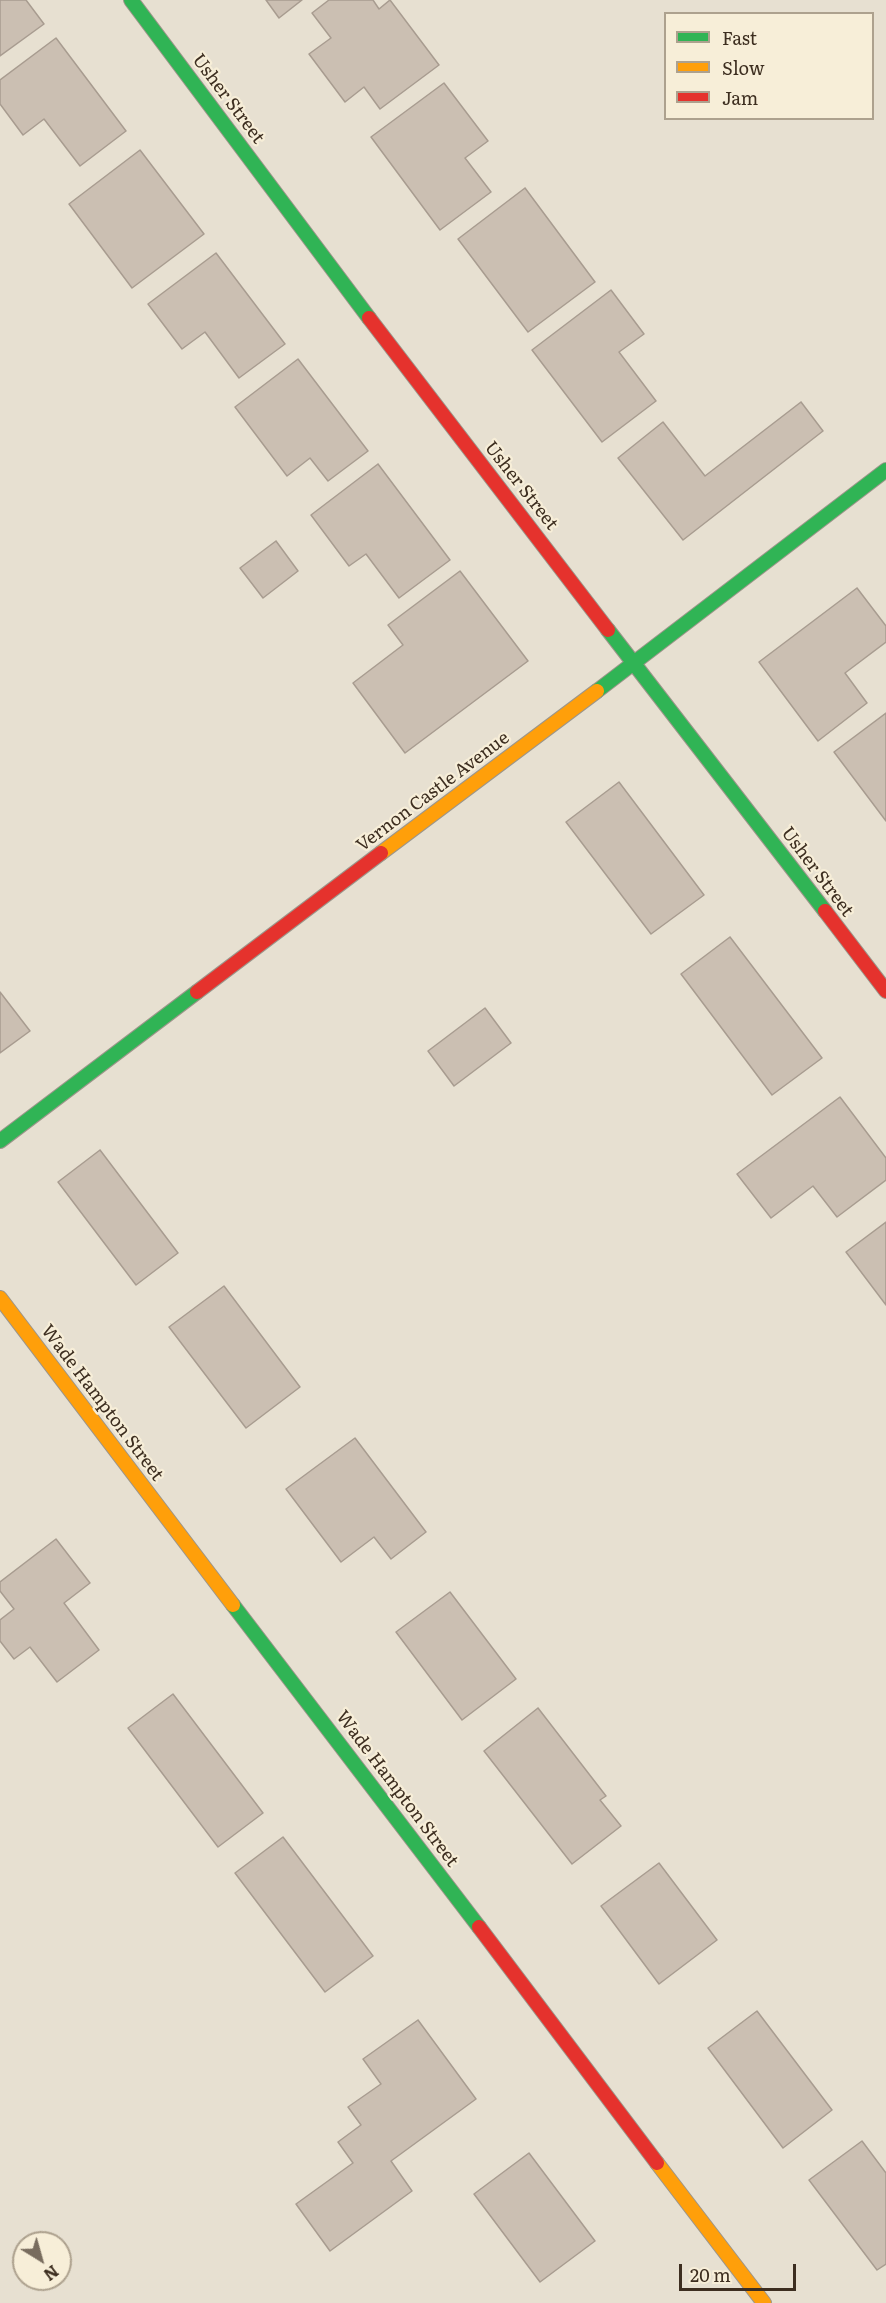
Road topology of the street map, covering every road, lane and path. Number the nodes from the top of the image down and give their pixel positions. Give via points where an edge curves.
1 (131, 0) edge
2 (886, 470) edge
3 (634, 663) junction
4 (886, 991) edge
5 (0, 1141) edge
6 (0, 1298) edge
7 (764, 2303) edge

1 - 3 street, Usher Street via 397,356
2 - 3 street, Vernon Castle Avenue
3 - 4 street, Usher Street
3 - 5 street, Vernon Castle Avenue
6 - 7 street, Wade Hampton Street

